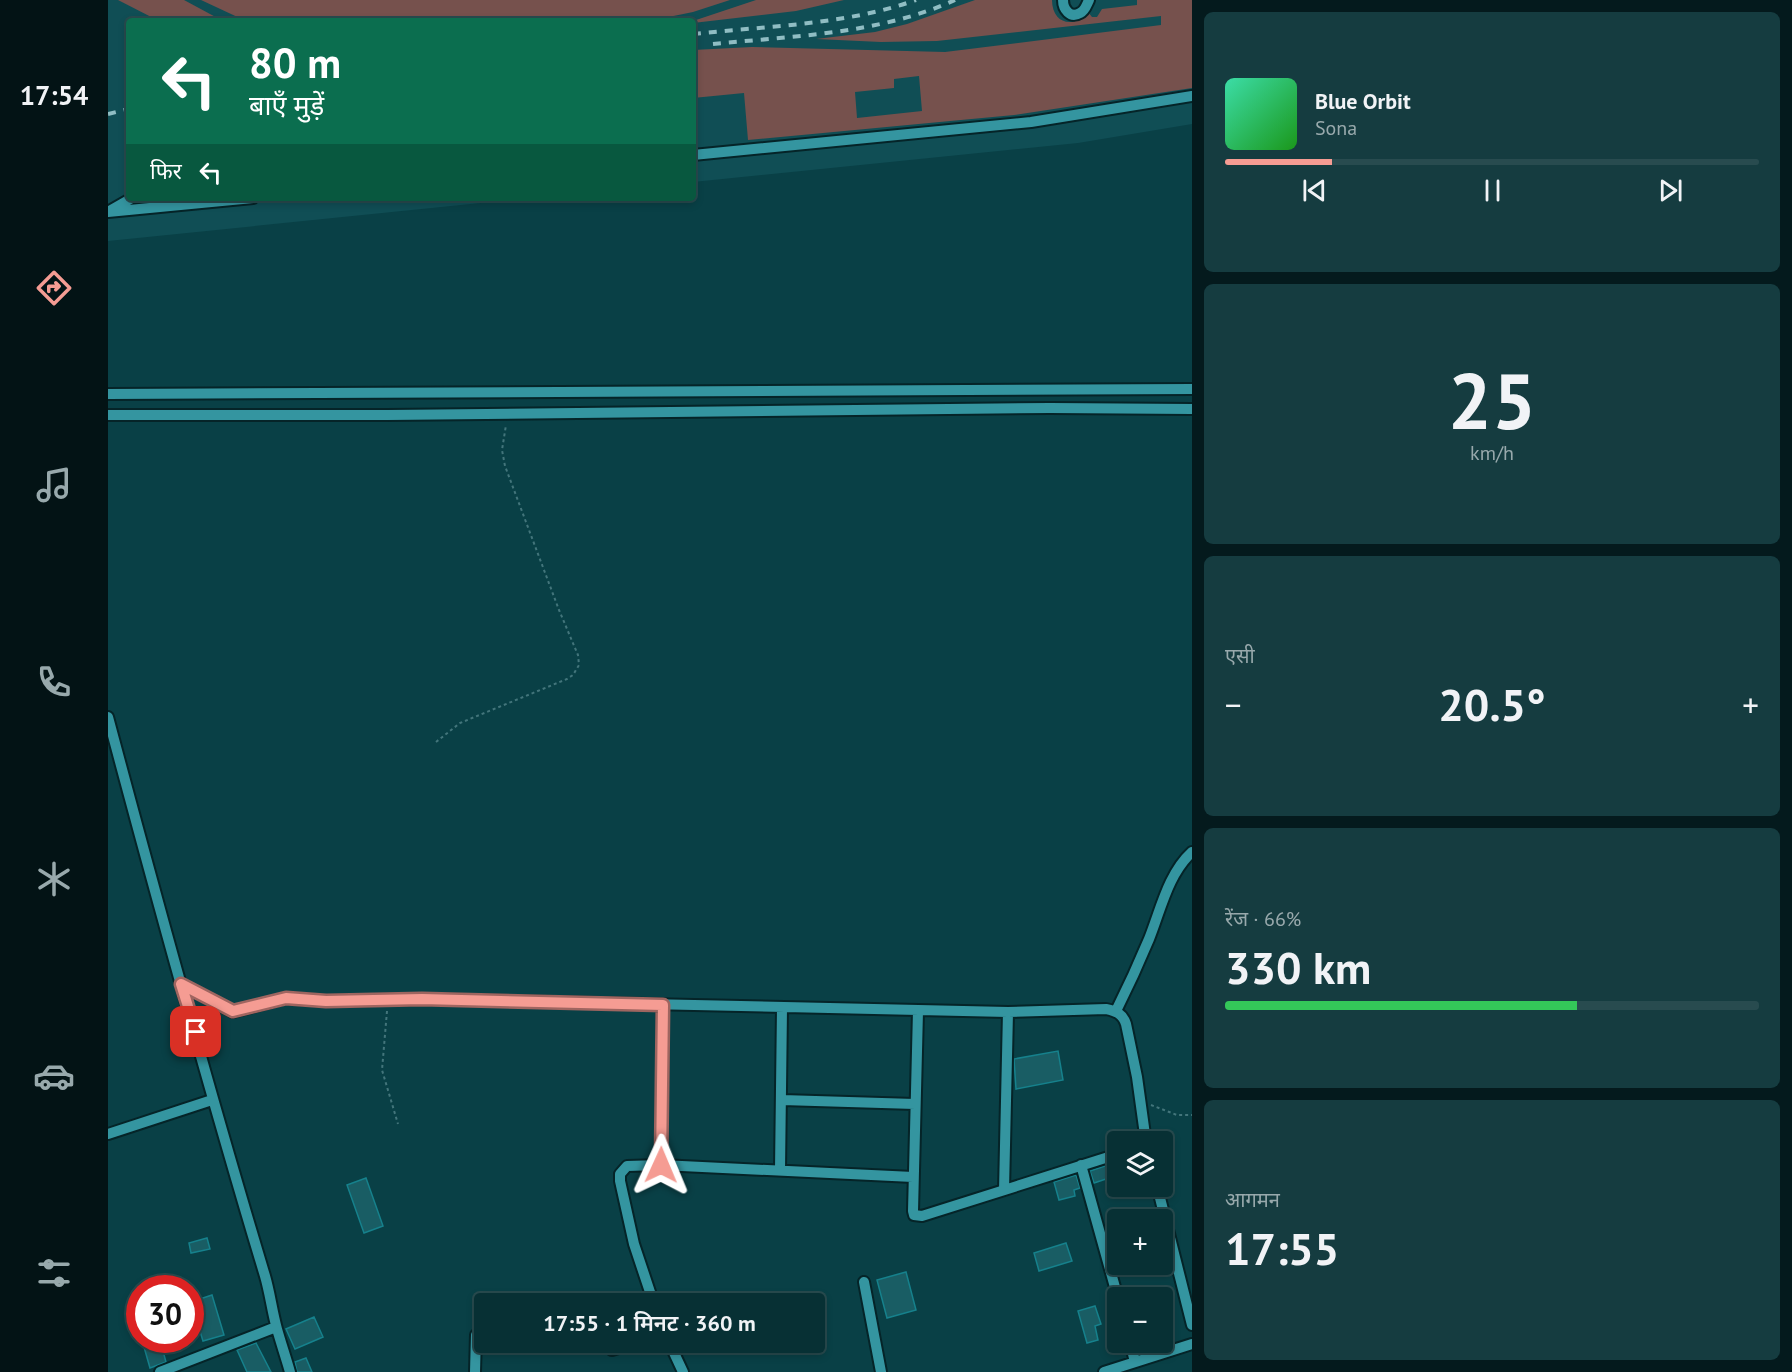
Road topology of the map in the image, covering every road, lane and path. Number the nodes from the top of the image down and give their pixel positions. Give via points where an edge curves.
1 (1063, 0) edge
2 (1089, 0) edge
3 (1192, 96) edge
4 (696, 155) edge
5 (127, 201) edge
6 (206, 201) edge
7 (108, 212) edge
8 (1192, 389) edge
9 (108, 394) edge
10 (1192, 409) edge
11 (108, 415) edge
12 (508, 415) junction
13 (108, 717) edge
14 (436, 742) dead end
15 (1192, 852) edge
16 (181, 984) junction
17 (388, 1000) junction
18 (663, 1005) junction
19 (782, 1008) junction
20 (918, 1011) junction
21 (1116, 1011) junction
22 (1008, 1012) junction
23 (212, 1100) junction
24 (782, 1100) junction
25 (1140, 1100) junction
26 (915, 1104) junction
27 (1192, 1115) edge
28 (398, 1124) dead end
29 (1144, 1131) edge
30 (108, 1134) edge
31 (1107, 1157) edge
32 (661, 1165) junction
33 (1082, 1165) junction
34 (780, 1170) junction
35 (913, 1177) junction
36 (1004, 1190) junction
37 (1160, 1197) edge
38 (864, 1282) dead end
39 (1115, 1287) edge
40 (650, 1293) edge
41 (1192, 1324) edge
42 (276, 1327) junction
43 (1192, 1344) edge
44 (476, 1353) edge
45 (674, 1353) edge
46 (1133, 1353) edge
47 (1135, 1362) junction
48 (160, 1372) edge
49 (290, 1372) edge
50 (475, 1372) edge
51 (683, 1372) edge
52 (881, 1372) edge
53 (1104, 1372) edge

1 - 2 street via 1063,8 1074,15 1084,10
3 - 4 street via 1031,122
5 - 7 street
6 - 7 street
8 - 9 street
10 - 12 street
11 - 12 street
12 - 14 path via 502,450 505,466 579,665 567,679 460,723
13 - 16 street
15 - 21 street via 1172,879
16 - 17 street via 233,1011 286,998
16 - 23 street
17 - 18 street
17 - 28 path via 382,1070
18 - 19 street
18 - 32 street
19 - 20 street
19 - 24 street
20 - 22 street
20 - 26 street
21 - 22 street
21 - 25 street via 1126,1024
22 - 36 street
23 - 30 street
23 - 42 street via 268,1287
24 - 26 street
24 - 34 street
25 - 27 path via 1177,1115
25 - 29 street
26 - 35 street
31 - 33 street
32 - 34 street
32 - 40 street via 627,1166 620,1174 634,1245
33 - 36 street
33 - 39 street
34 - 35 street
35 - 36 street via 913,1211 918,1217
37 - 41 street
38 - 52 street
42 - 48 street
42 - 49 street
43 - 47 street
44 - 50 street
45 - 51 street
46 - 47 street
47 - 53 street

